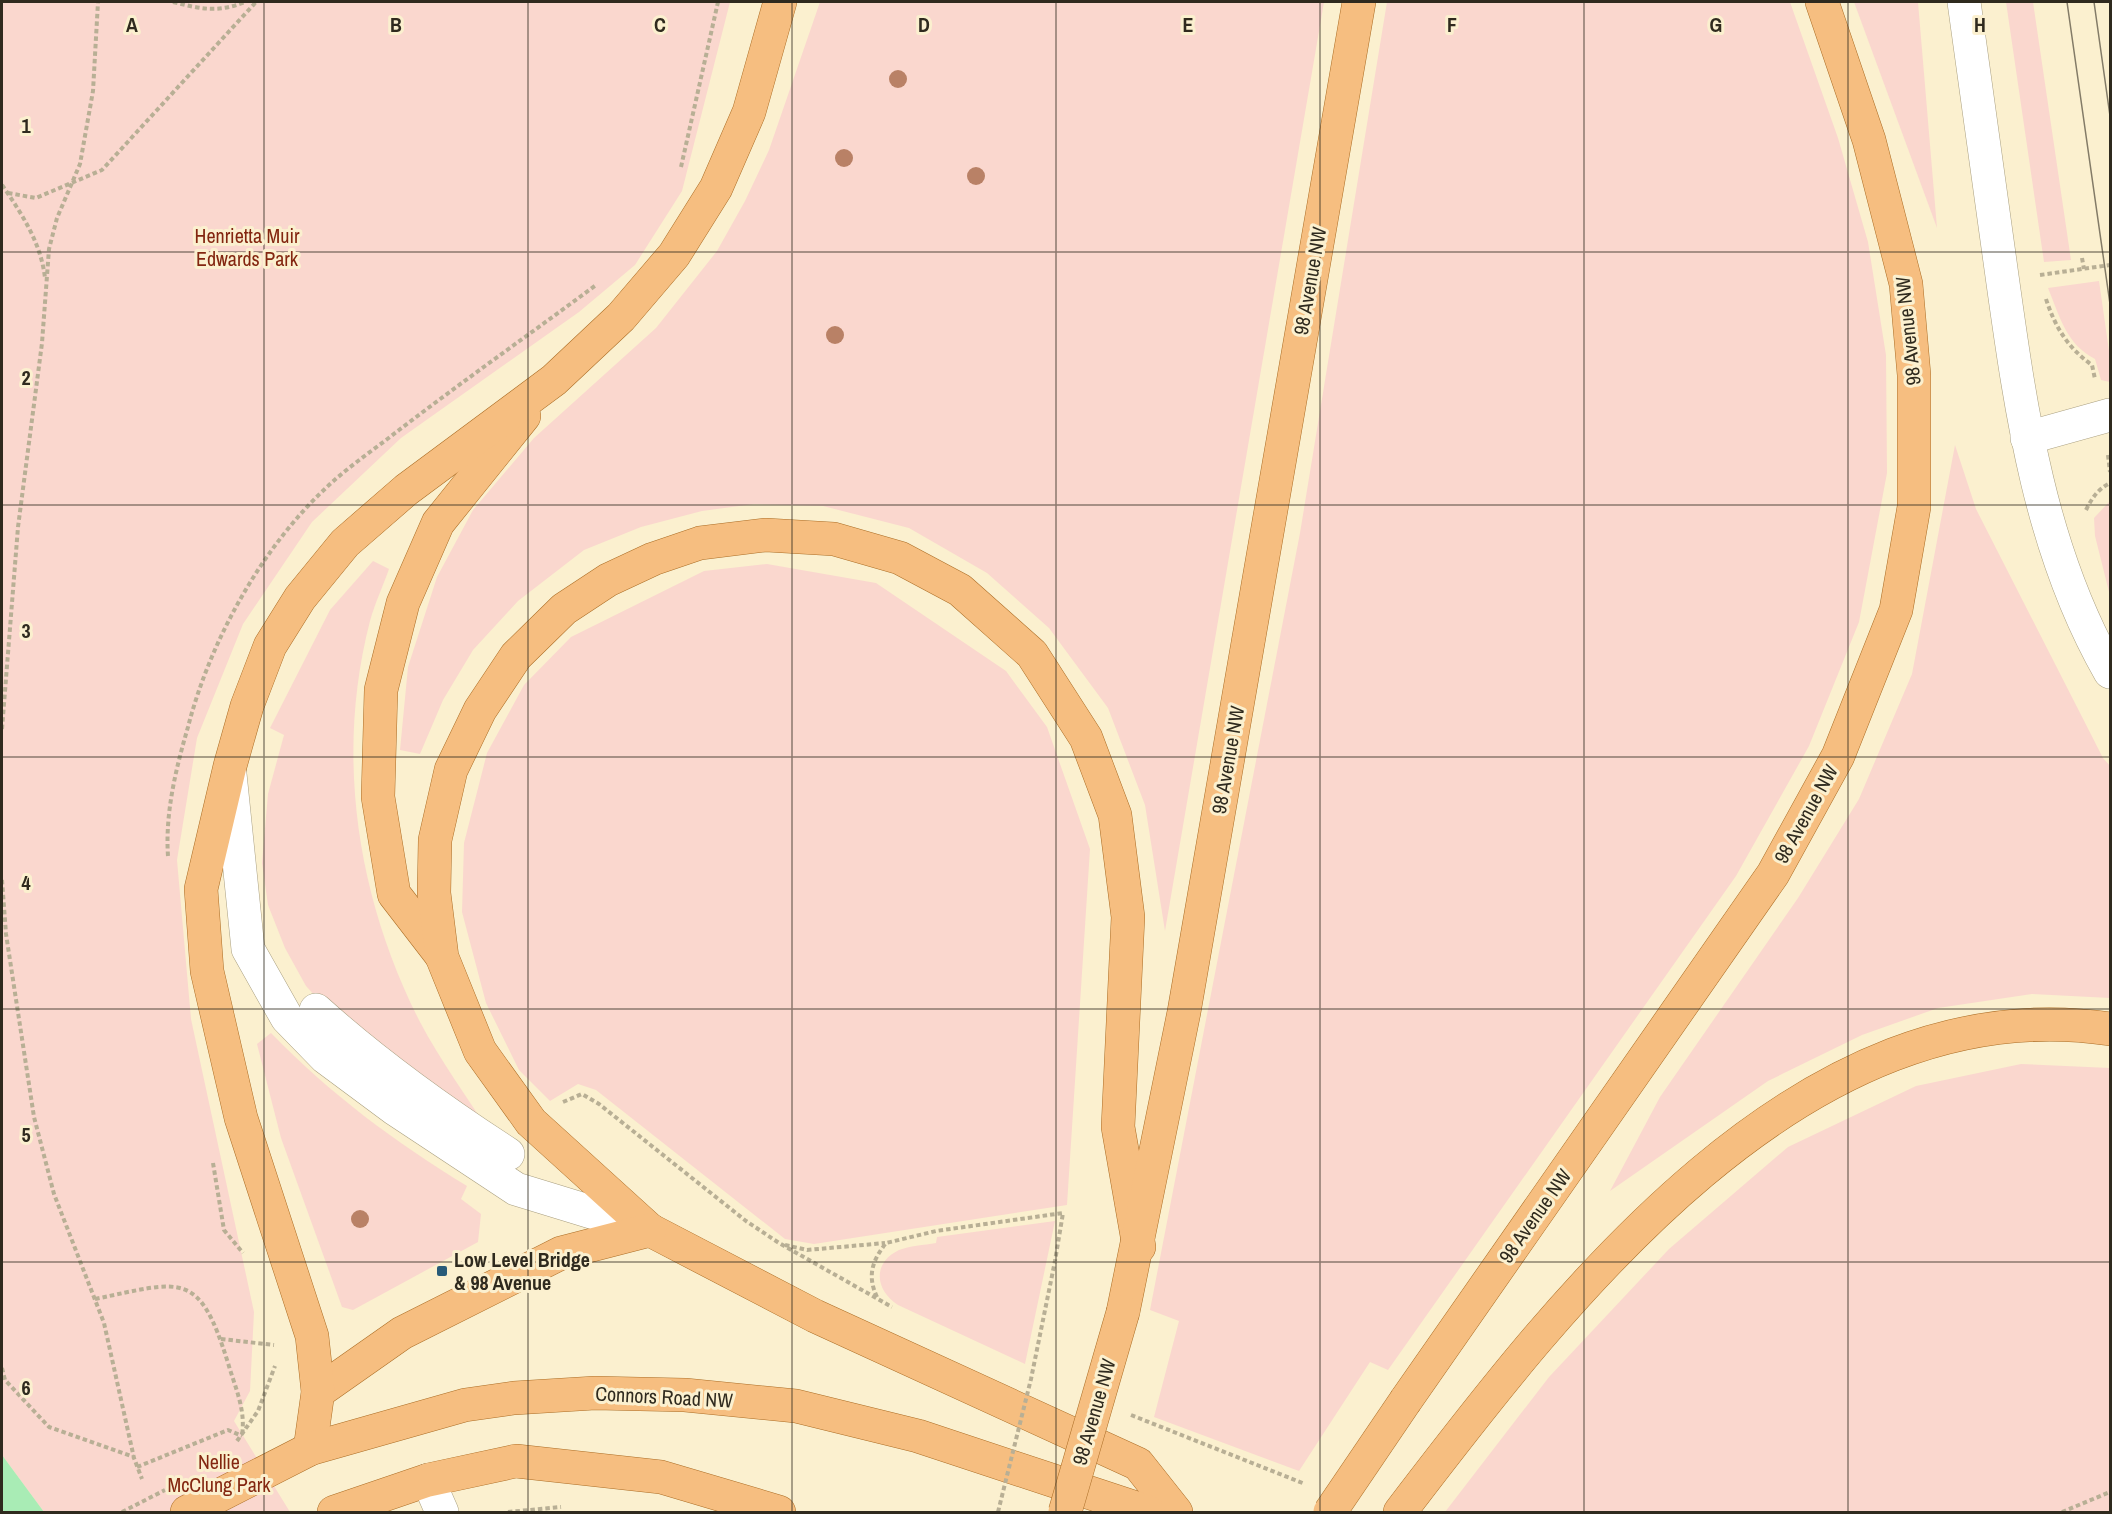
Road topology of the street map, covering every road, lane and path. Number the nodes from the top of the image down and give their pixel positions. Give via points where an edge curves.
1 (98, 2) edge
2 (173, 2) edge
3 (245, 2) edge
4 (256, 2) edge
5 (780, 2) edge
6 (1359, 2) edge
7 (1822, 2) edge
8 (1964, 2) edge
9 (73, 184) junction
10 (2, 185) edge
11 (8, 193) junction
12 (2082, 258) dead end
13 (2110, 265) edge
14 (2037, 266) dead end
15 (2084, 269) junction
16 (46, 288) junction
17 (2043, 288) dead end
18 (554, 380) junction
19 (2106, 416) edge
20 (2027, 438) junction
21 (2110, 472) edge
22 (2110, 672) edge
23 (2, 729) edge
24 (230, 766) junction
25 (2, 880) edge
26 (442, 957) junction
27 (316, 1010) dead end
28 (2110, 1029) edge
29 (558, 1105) dead end
30 (508, 1154) dead end
31 (650, 1230) junction
32 (779, 1243) junction
33 (886, 1243) junction
34 (1139, 1247) junction
35 (877, 1298) junction
36 (95, 1299) junction
37 (896, 1309) dead end
38 (222, 1339) junction
39 (279, 1346) dead end
40 (278, 1355) dead end
41 (2, 1368) edge
42 (1023, 1370) dead end
43 (1034, 1375) dead end
44 (318, 1392) junction
45 (1123, 1411) dead end
46 (242, 1436) junction
47 (310, 1449) junction
48 (134, 1458) junction
49 (137, 1467) junction
50 (142, 1479) dead end
51 (428, 1480) junction
52 (1310, 1485) dead end
53 (2110, 1492) edge
54 (176, 1501) edge
55 (521, 1511) edge
56 (122, 1512) edge
57 (334, 1512) edge
58 (442, 1512) edge
59 (508, 1512) edge
60 (779, 1512) edge
61 (998, 1512) edge
62 (1065, 1512) edge
63 (1148, 1512) edge
64 (1176, 1512) edge
65 (1330, 1512) edge
66 (1400, 1512) edge
67 (2062, 1512) edge

1 - 9 path via 93,91
2 - 3 path via 225,10
4 - 9 path via 102,170
5 - 18 main road via 749,112 716,188 674,255 621,317
6 - 34 main road, 98 Avenue NW via 1184,1012
7 - 65 main road, 98 Avenue NW, bridge via 1869,140 1906,284 1914,375 1914,507 1896,610 1838,756 1773,874
8 - 20 street
9 - 11 path via 36,198
9 - 16 path via 57,218 49,249
10 - 11 path
11 - 16 path via 31,230 43,262
12 - 15 path
13 - 15 path
14 - 15 path via 2039,276
16 - 23 path via 18,527
17 - 19 path via 2063,337 2074,352 2092,365
18 - 24 main road via 406,490 345,543 300,598 270,646 247,705
18 - 26 main road via 438,523 403,603 381,690 378,798 394,894
19 - 20 street
19 - 21 path
20 - 22 street via 2053,540
24 - 31 street via 248,950 287,1018 325,1057 516,1189
24 - 44 main road via 201,889 207,971 241,1118 312,1336
25 - 36 path via 34,1117 54,1194
26 - 31 main road via 480,1051 531,1122
26 - 34 main road via 434,893 435,840 451,770 480,710 516,656 564,609 608,580 700,543 765,535 834,539 900,558 960,591 1032,654 1086,738 1115,815 1128,917 1118,1127
27 - 30 street via 414,1091
28 - 66 main road via 2031,1024 1932,1040 1831,1082 1772,1117 1676,1195 1605,1264 1539,1337
29 - 32 path via 582,1094 599,1104
31 - 44 main road via 561,1253 402,1334
31 - 64 main road via 814,1316 1138,1464
32 - 33 path via 807,1250
32 - 35 path
33 - 35 path via 872,1267 870,1283
33 - 61 path, bridge via 1064,1213 1031,1379
34 - 62 main road, 98 Avenue NW, bridge
35 - 37 path
36 - 38 path via 166,1284 189,1291 206,1307
36 - 48 path via 104,1323
38 - 39 path
38 - 46 path via 243,1414
40 - 46 path via 266,1393
41 - 48 path via 5,1380 49,1427
42 - 43 path
44 - 47 main road
45 - 52 path
46 - 49 path via 228,1430
47 - 54 main road, Connors Road NW
47 - 63 main road, Connors Road NW via 465,1405 595,1393 685,1395 796,1406 918,1436
48 - 49 path
49 - 50 path
51 - 57 main road
51 - 58 street
51 - 60 main road via 516,1461 661,1477
53 - 67 path
54 - 56 path, bridge
55 - 59 path

